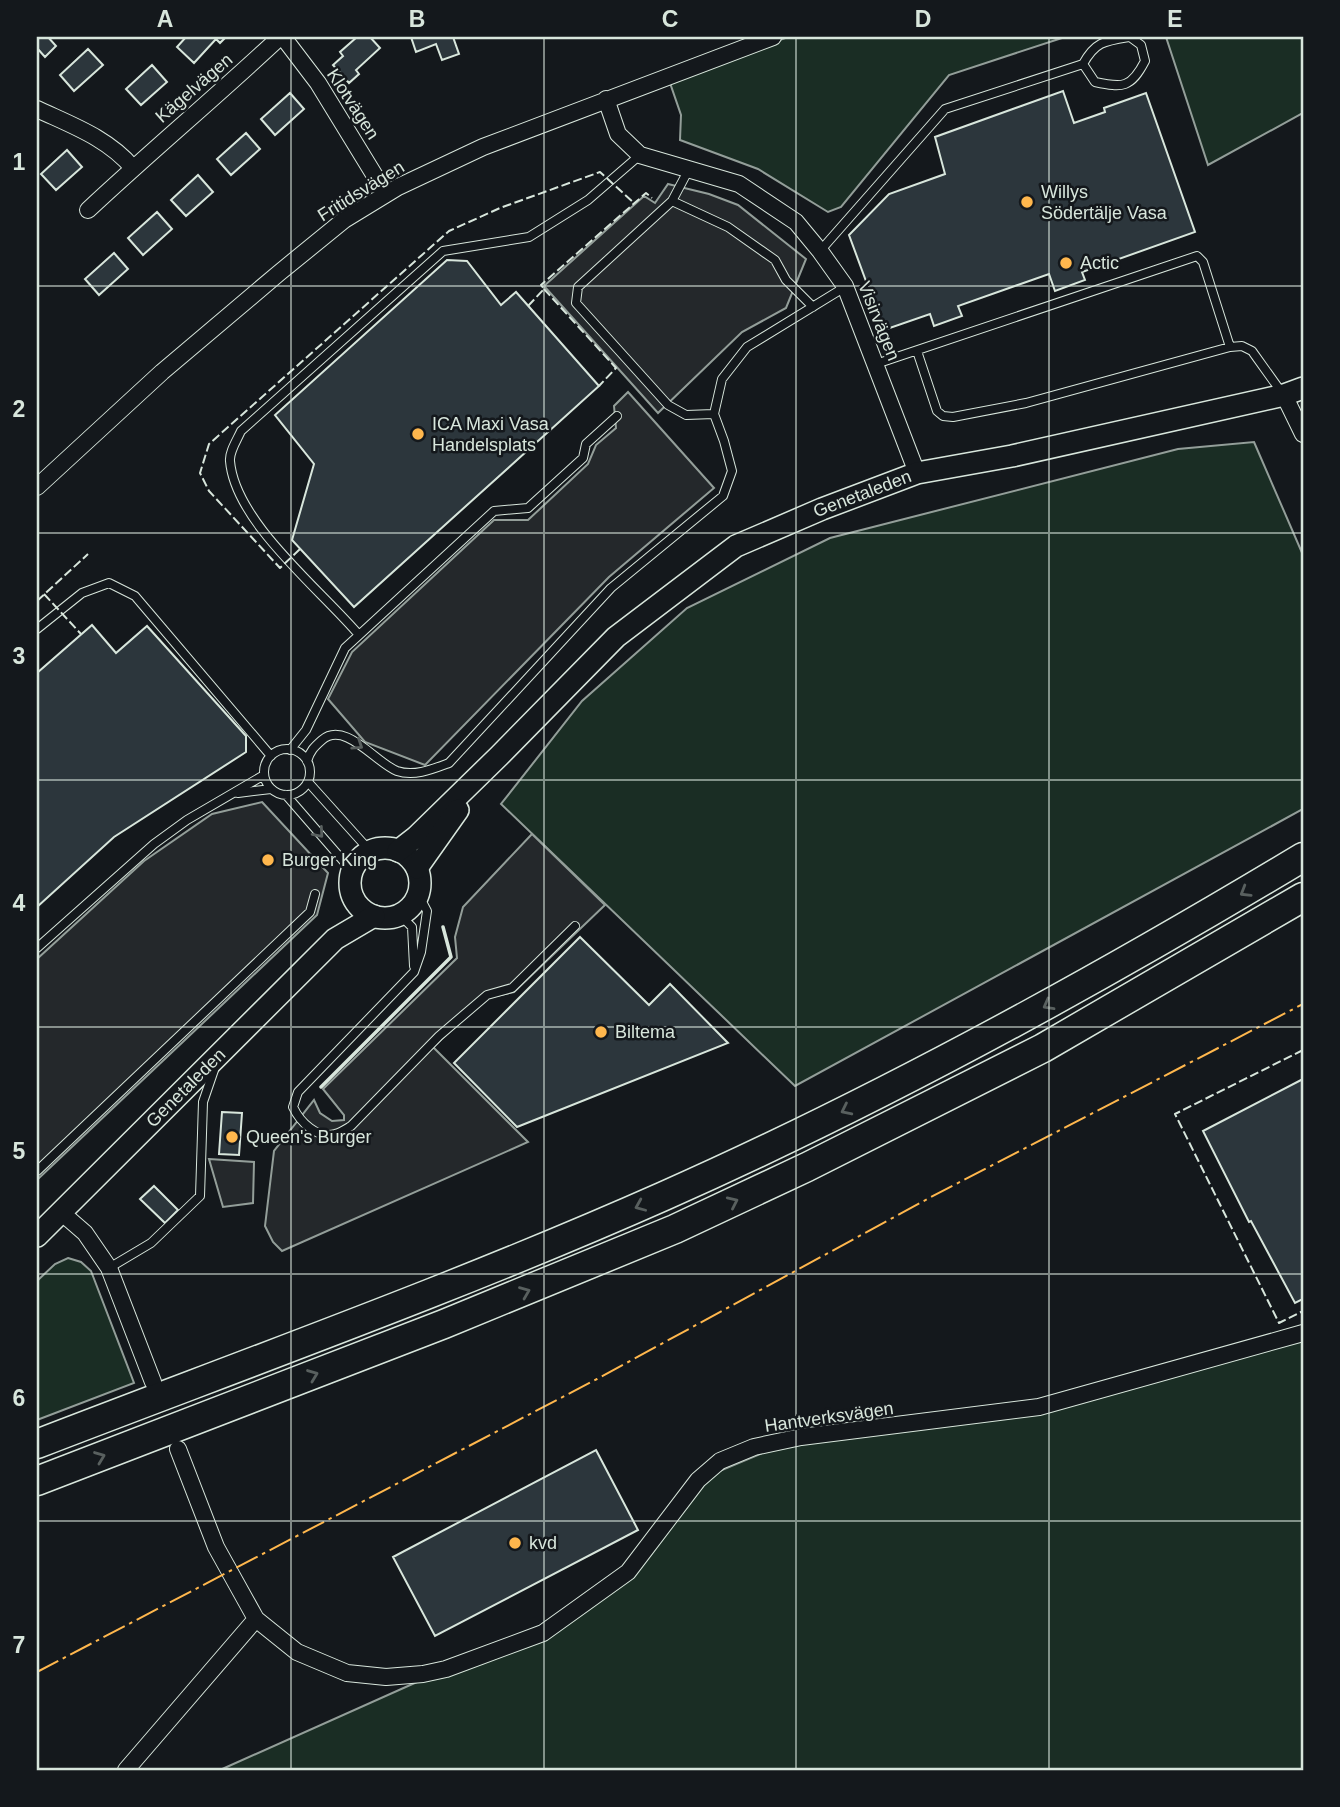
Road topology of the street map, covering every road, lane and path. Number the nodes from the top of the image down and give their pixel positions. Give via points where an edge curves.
1 (281, 37) edge
2 (773, 37) edge
3 (1129, 37) edge
4 (1083, 64) junction
5 (606, 99) junction
6 (37, 109) edge
7 (640, 155) junction
8 (133, 168) junction
9 (688, 169) junction
10 (386, 194) junction
11 (672, 201) junction
12 (88, 210) dead end
13 (820, 250) junction
14 (845, 286) junction
15 (813, 307) junction
16 (1230, 348) junction
17 (916, 351) junction
18 (877, 364) junction
19 (1293, 392) edge
20 (714, 414) junction
21 (617, 416) dead end
22 (1303, 434) edge
23 (917, 473) junction
24 (37, 487) edge
25 (37, 629) edge
26 (359, 635) junction
27 (290, 750) junction
28 (499, 756) junction
29 (271, 757) junction
30 (307, 761) junction
31 (264, 775) junction
32 (308, 782) junction
33 (271, 789) junction
34 (235, 793) junction
35 (286, 795) junction
36 (398, 850) junction
37 (370, 851) junction
38 (1303, 857) edge
39 (417, 869) junction
40 (352, 871) junction
41 (315, 894) dead end
42 (418, 894) junction
43 (353, 897) junction
44 (1303, 897) edge
45 (400, 915) junction
46 (374, 916) junction
47 (575, 926) dead end
48 (335, 939) junction
49 (37, 948) edge
50 (414, 972) junction
51 (219, 1056) junction
52 (37, 1171) edge
53 (62, 1213) junction
54 (37, 1236) edge
55 (109, 1268) junction
56 (1303, 1333) edge
57 (153, 1382) dead end
58 (37, 1444) edge
59 (178, 1449) dead end
60 (37, 1481) edge
61 (256, 1619) junction
62 (126, 1770) edge

1 - 8 street, Kägelvägen
1 - 10 street, Klotvägen via 318,83
2 - 5 street, Fritidsvägen
3 - 4 lane via 1105,41 1091,50
3 - 4 lane via 1141,45 1145,61 1137,78 1118,87 1095,82
4 - 13 lane via 945,109
5 - 7 street via 618,134
5 - 10 street, Fritidsvägen via 483,147
6 - 8 street via 97,138 121,153
7 - 9 street, Visirvägen
7 - 26 lane via 588,200 529,237 443,251 241,432 229,458 235,489 255,524
8 - 12 street, Kägelvägen
9 - 11 lane
9 - 13 street, Visirvägen via 739,184 796,222
10 - 24 street, Fritidsvägen via 344,220 279,273
11 - 15 lane via 728,227 775,260 786,280
11 - 20 lane via 578,286 576,303 668,405 686,415
13 - 14 street, Visirvägen
14 - 15 lane
14 - 18 street, Visirvägen
15 - 20 lane via 747,347 722,379
16 - 17 lane via 1026,404 953,418 937,411
16 - 17 lane via 1203,262 1197,256
16 - 19 lane via 1242,346 1252,351
17 - 18 lane
18 - 23 street, Visirvägen
19 - 22 street
19 - 23 main road, Genetaleden via 1013,456
30 -> 20 lane via 311,750 327,736 344,735 397,771 422,772 449,763 611,589 723,496 732,471
21 - 26 lane via 586,444 583,458 528,508 494,510
23 - 28 main road, Genetaleden via 736,547 616,637
25 - 29 lane via 82,593 109,583 135,596
26 - 27 lane via 345,648 306,730
27 - 29 lane
27 - 30 lane
28 - 36 main road, Genetaleden
28 - 39 main road, Genetaleden
29 - 31 lane
30 - 32 lane
31 - 33 lane
31 - 34 lane
32 - 35 lane via 299,792
32 - 37 lane
33 - 34 lane
33 - 35 lane
34 - 49 lane via 195,814 154,844
35 -> 40 lane
36 - 37 main road
36 - 39 main road
37 - 40 main road
38 -> 58 highway via 1027,1017 790,1138 558,1242
39 - 42 main road
40 - 43 main road, Genetaleden
41 - 52 lane via 310,912
42 - 45 main road
42 - 50 lane via 427,911
43 - 46 main road via 361,909
43 - 48 main road, Genetaleden
60 -> 44 highway via 676,1229 1031,1054
45 - 46 main road, Genetaleden
45 - 50 lane via 412,927
46 - 48 main road, Genetaleden
47 - 50 lane via 512,988 487,995 439,1037 351,1126 335,1135 321,1135 299,1119 293,1107 298,1092
48 - 51 main road, Genetaleden
51 - 53 main road, Genetaleden
51 - 55 lane via 203,1101 200,1196 151,1243
53 - 54 main road, Genetaleden
53 - 55 street via 85,1233
55 - 57 street
56 - 61 street, Hantverksvägen via 1039,1407 801,1437 731,1456 698,1479 628,1572 543,1633 446,1669 386,1677 347,1673 297,1652
59 - 61 street, Hantverksvägen via 216,1547
61 - 62 street

